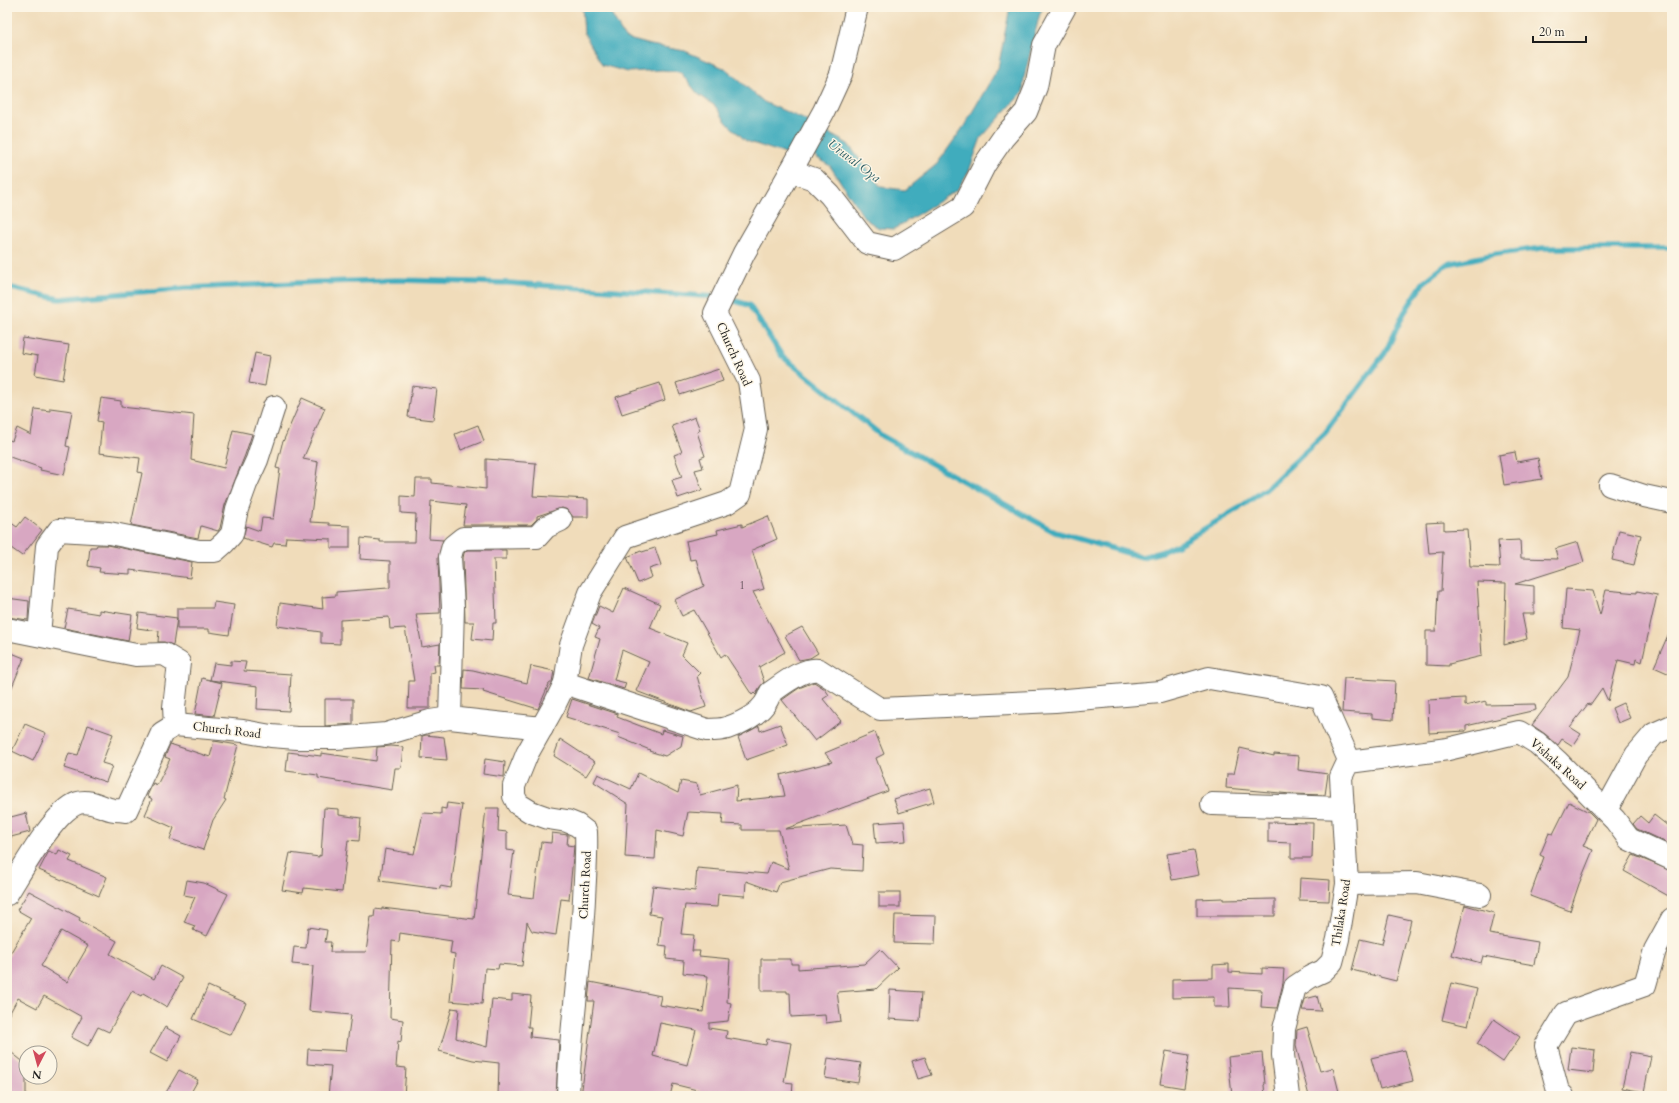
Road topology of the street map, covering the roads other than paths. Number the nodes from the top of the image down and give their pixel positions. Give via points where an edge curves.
1 (857, 7) edge
2 (1065, 7) edge
3 (791, 171) junction
4 (274, 407) dead end
5 (1610, 486) dead end
6 (1672, 502) edge
7 (561, 520) dead end
8 (7, 629) edge
9 (39, 635) junction
10 (564, 683) junction
11 (450, 718) junction
12 (175, 725) junction
13 (1672, 726) edge
14 (542, 728) junction
15 (1349, 761) junction
16 (1212, 804) dead end
17 (1343, 808) junction
18 (1606, 810) junction
19 (1672, 859) edge
20 (1347, 884) junction
21 (7, 894) edge
22 (1480, 895) dead end
23 (1672, 919) edge
24 (568, 1096) edge
25 (1288, 1096) edge
26 (1563, 1096) edge

1 - 3 street, Church Road via 841,74
2 - 3 street via 1044,46 1036,88 1026,112 985,164 963,207 894,249 867,243 830,195 814,179
3 - 10 street, Church Road via 744,253 715,313 749,381 756,429 740,494 727,502 625,537 590,593 571,645
4 - 9 street via 257,460 237,509 232,534 224,543 215,551 199,551 109,533 59,530 47,546
5 - 6 street
7 - 11 street via 546,527 537,536 463,538 453,546 450,557 453,607
8 - 9 street
9 - 12 street via 136,655 164,654 179,663 174,707
10 - 14 street, Church Road
10 - 15 street via 707,730 725,729 760,711 770,693 790,678 813,669 819,670 880,709 1055,701 1160,692 1209,678 1321,698
11 - 12 street, Church Road via 386,734 336,738 271,736 243,730
11 - 14 street, Church Road
12 - 21 street via 162,733 126,811 113,810 95,803 78,803 66,811 46,832
13 - 18 street via 1654,734 1636,755
14 - 24 street, Church Road via 527,754 514,786 514,796 518,804 530,812 567,821 586,832 583,923
15 - 17 street, Thilaka Road via 1342,777
15 - 18 street, Vishaka Road via 1448,749 1520,732 1558,762
16 - 17 street
17 - 20 street, Thilaka Road
18 - 19 street, Vishaka Road via 1629,839
20 - 22 street via 1417,883
20 - 25 street, Thilaka Road via 1332,962 1323,971 1295,987 1284,1029 1283,1055
23 - 26 street via 1655,950 1645,985 1566,1013 1546,1046 1558,1091

